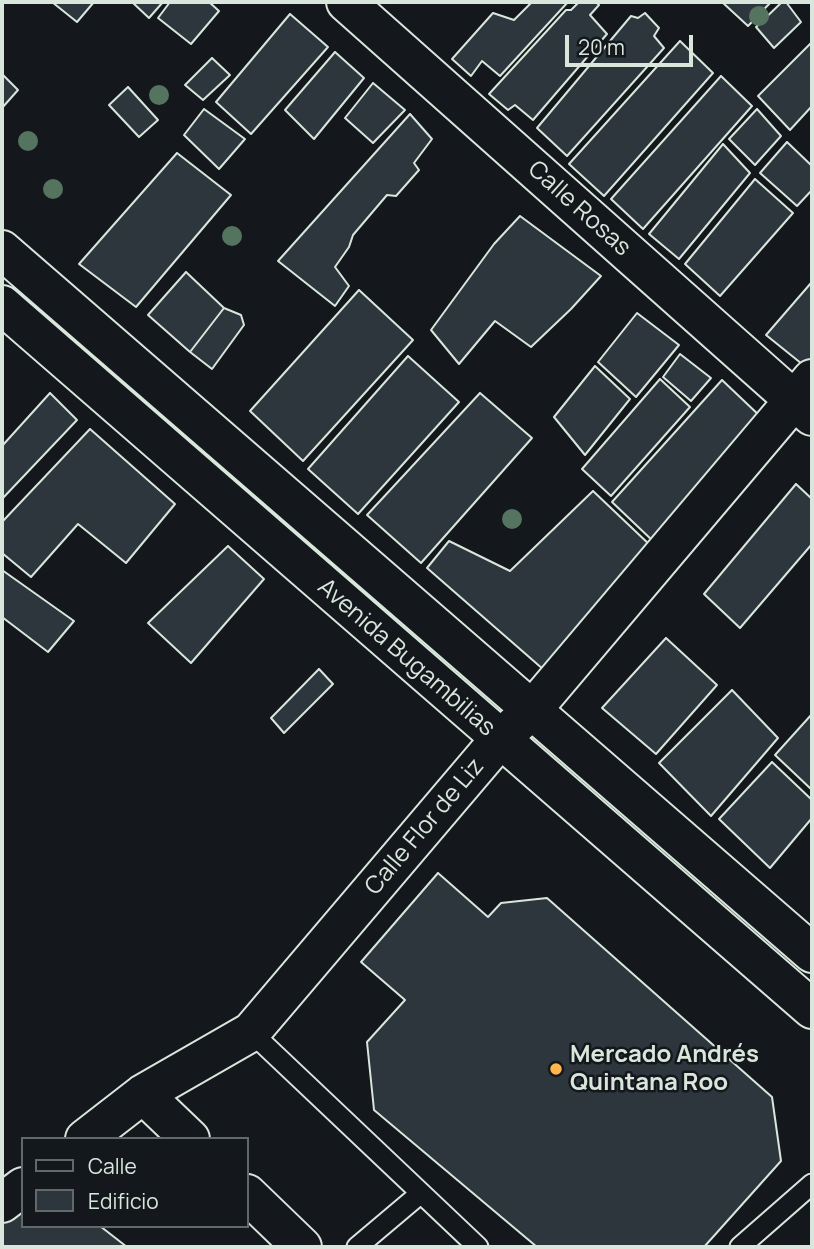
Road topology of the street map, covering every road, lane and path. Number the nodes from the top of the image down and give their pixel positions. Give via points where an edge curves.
1 (346, 2) edge
2 (2, 250) edge
3 (2, 305) edge
4 (806, 398) edge
5 (532, 710) junction
6 (500, 739) junction
7 (812, 953) edge
8 (812, 1009) edge
9 (251, 1032) junction
10 (143, 1094) junction
11 (88, 1137) edge
12 (188, 1137) edge
13 (812, 1184) edge
14 (21, 1189) edge
15 (421, 1193) junction
16 (248, 1195) edge
17 (2, 1203) edge
18 (303, 1247) edge
19 (357, 1247) edge
20 (478, 1247) edge
21 (740, 1247) edge

1 - 4 main road, Calle Rosas
2 - 5 main road, Avenida Bugambilias
3 - 6 main road, Avenida Bugambilias
4 - 5 main road, Calle Flor de Liz
5 - 6 main road, Calle Flor de Liz
5 - 7 main road, Avenida Bugambilias
6 - 8 main road, Avenida Bugambilias
6 - 9 main road, Calle Flor de Liz
9 - 10 main road, Calle Flor de Liz
9 - 15 lane
10 - 11 main road, Calle Flor de Liz
10 - 12 main road
13 - 21 lane
14 - 17 main road
15 - 19 lane
15 - 20 lane
16 - 18 main road

